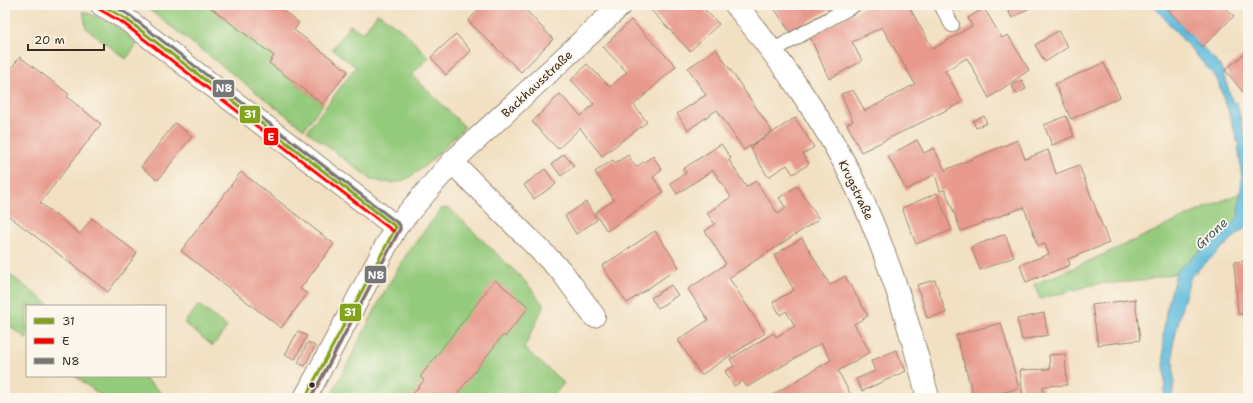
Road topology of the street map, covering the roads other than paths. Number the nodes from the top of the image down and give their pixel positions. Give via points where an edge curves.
1 (102, 5) edge
2 (621, 5) edge
3 (736, 5) edge
4 (854, 5) edge
5 (941, 5) edge
6 (952, 25) dead end
7 (772, 51) junction
8 (452, 162) junction
9 (396, 227) junction
10 (594, 316) dead end
11 (305, 398) edge
12 (928, 398) edge

1 - 9 street via 126,19
2 - 8 street, Backhausstraße
3 - 7 street, Krugstraße
4 - 7 lane
5 - 6 lane
7 - 12 street, Krugstraße via 812,110 859,192 894,280 910,328
8 - 9 street, Backhausstraße
8 - 10 street via 562,272
9 - 11 street, Backhausstraße

